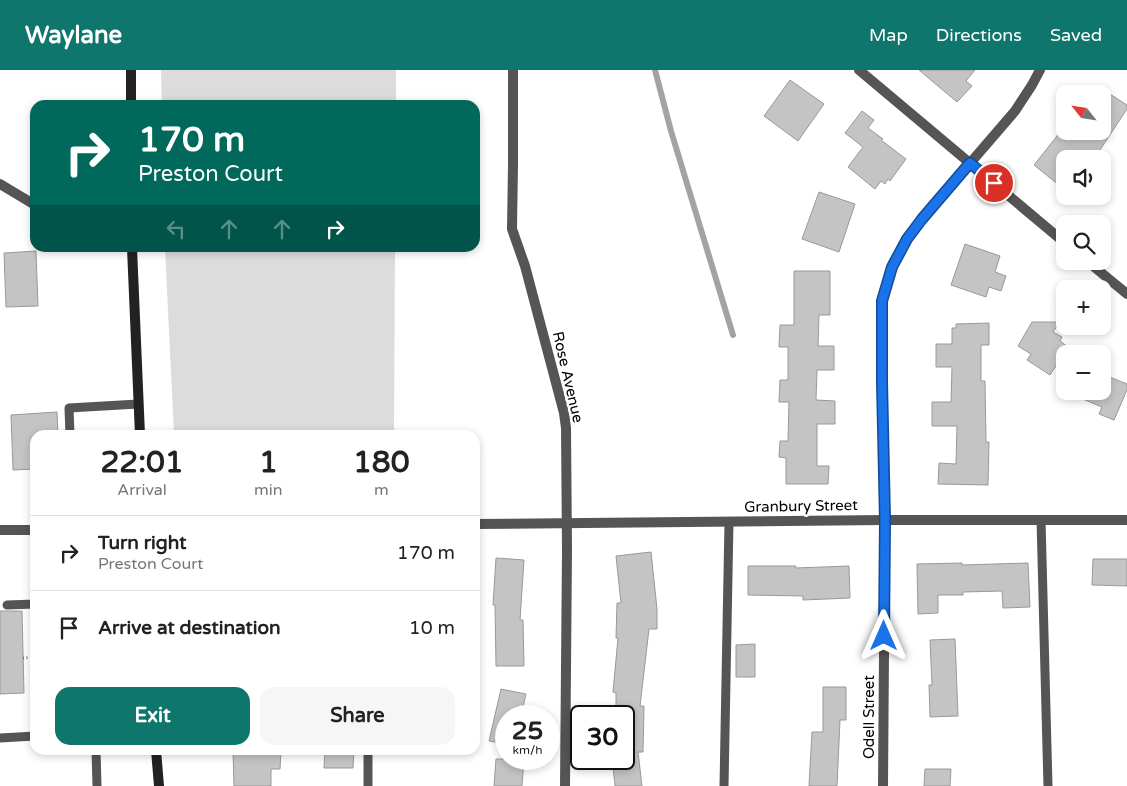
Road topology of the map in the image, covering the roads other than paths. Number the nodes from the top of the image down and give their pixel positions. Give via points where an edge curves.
1 (130, 70) edge
2 (513, 70) edge
3 (859, 70) edge
4 (1040, 70) edge
5 (131, 100) edge
6 (970, 163) junction
7 (0, 184) edge
8 (30, 202) edge
9 (1056, 235) edge
10 (132, 252) edge
11 (1098, 270) edge
12 (1127, 294) edge
13 (138, 404) junction
14 (70, 430) edge
15 (140, 430) edge
16 (885, 520) junction
17 (1041, 520) junction
18 (1127, 520) edge
19 (729, 522) junction
20 (567, 523) junction
21 (480, 524) edge
22 (0, 530) edge
23 (30, 530) edge
24 (30, 604) edge
25 (7, 605) dead end
26 (30, 736) edge
27 (0, 738) edge
28 (96, 755) edge
29 (156, 755) edge
30 (368, 755) edge
31 (97, 786) edge
32 (158, 786) edge
33 (368, 786) edge
34 (565, 786) edge
35 (724, 786) edge
36 (883, 786) edge
37 (1048, 786) edge

1 - 5 main road
2 - 20 street, Rose Avenue via 512,229 564,413
3 - 6 street
4 - 6 street, Odell Street via 1015,111
6 - 9 street
6 - 16 street, Odell Street via 907,239 892,267 882,301
7 - 8 street
10 - 13 main road
11 - 12 street
13 - 14 lane via 69,408
13 - 15 main road
16 - 17 street, Granbury Street
16 - 19 street, Granbury Street
16 - 36 street, Odell Street
17 - 18 street, Granbury Street
17 - 37 lane
19 - 20 street, Granbury Street
19 - 35 lane
20 - 21 street, Granbury Street
20 - 34 street, Rose Avenue
22 - 23 street
24 - 25 lane
26 - 27 lane
28 - 31 lane
29 - 32 main road
30 - 33 lane

